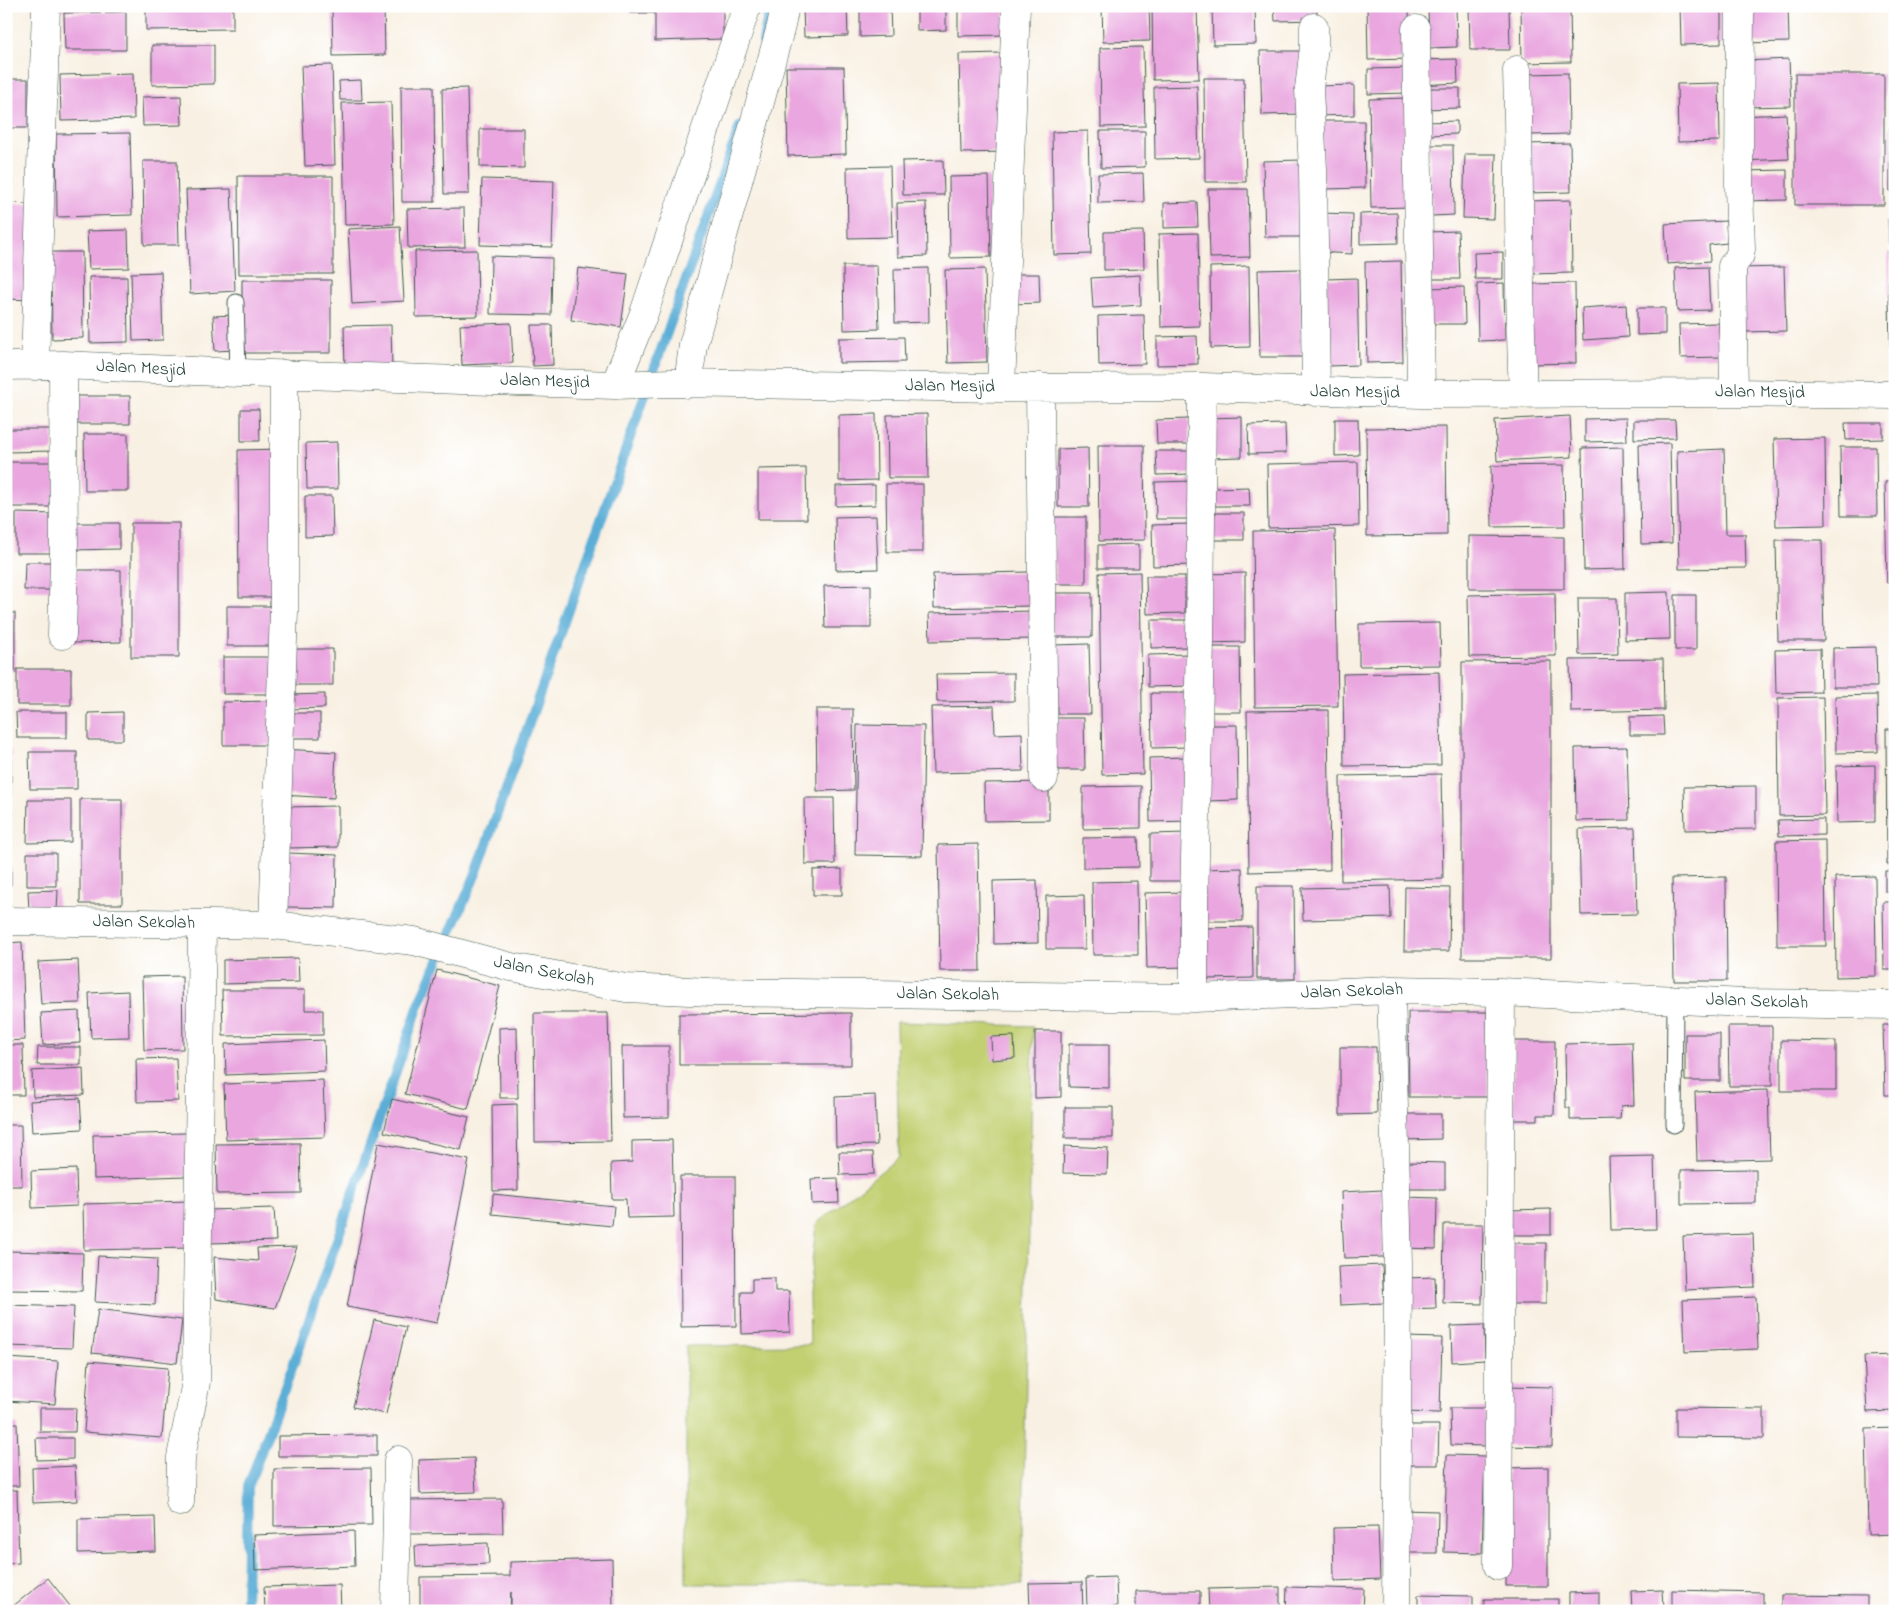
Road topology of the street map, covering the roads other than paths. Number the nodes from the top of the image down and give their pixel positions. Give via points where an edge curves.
1 (46, 6) edge
2 (747, 6) edge
3 (785, 6) edge
4 (1016, 6) edge
5 (1740, 6) edge
6 (1314, 28) dead end
7 (1416, 28) dead end
8 (1517, 70) dead end
9 (236, 302) dead end
10 (6, 366) edge
11 (35, 366) junction
12 (63, 366) junction
13 (238, 373) junction
14 (284, 374) junction
15 (623, 384) junction
16 (679, 384) junction
17 (1040, 387) junction
18 (1202, 387) junction
19 (1001, 388) junction
20 (1316, 392) junction
21 (1523, 392) junction
22 (1734, 393) junction
23 (1421, 394) junction
24 (1895, 395) edge
25 (62, 636) dead end
26 (1044, 778) dead end
27 (6, 920) edge
28 (202, 924) junction
29 (273, 925) junction
30 (1392, 990) junction
31 (1501, 992) junction
32 (1194, 998) junction
33 (1675, 999) junction
34 (1895, 1005) edge
35 (1674, 1126) dead end
36 (398, 1460) dead end
37 (180, 1502) dead end
38 (1498, 1566) dead end
39 (395, 1611) edge
40 (1396, 1611) edge

1 - 11 street
2 - 15 street
3 - 16 street via 693,345
4 - 19 street
5 - 22 street via 1742,249 1732,266
6 - 20 street via 1309,89
7 - 23 street
8 - 21 street
9 - 13 lane
10 - 11 street, Jalan Mesjid
11 - 12 street, Jalan Mesjid
12 - 13 street, Jalan Mesjid
12 - 25 street
13 - 14 street, Jalan Mesjid
14 - 15 street, Jalan Mesjid
14 - 29 street via 284,611
15 - 16 street, Jalan Mesjid
16 - 19 street, Jalan Mesjid
17 - 18 street, Jalan Mesjid
17 - 19 street, Jalan Mesjid
17 - 26 street
18 - 20 street, Jalan Mesjid
18 - 32 street
20 - 23 street, Jalan Mesjid
21 - 22 street, Jalan Mesjid
21 - 23 street, Jalan Mesjid
22 - 24 street, Jalan Mesjid
27 - 28 street, Jalan Sekolah
28 - 29 street, Jalan Sekolah
28 - 37 street via 196,1382 182,1457
29 - 32 street, Jalan Sekolah via 414,941 511,967 626,988 710,992
30 - 31 street, Jalan Sekolah
30 - 32 street, Jalan Sekolah
30 - 40 street via 1398,1264
31 - 33 street, Jalan Sekolah
31 - 38 street
33 - 34 street, Jalan Sekolah
33 - 35 lane
36 - 39 street

